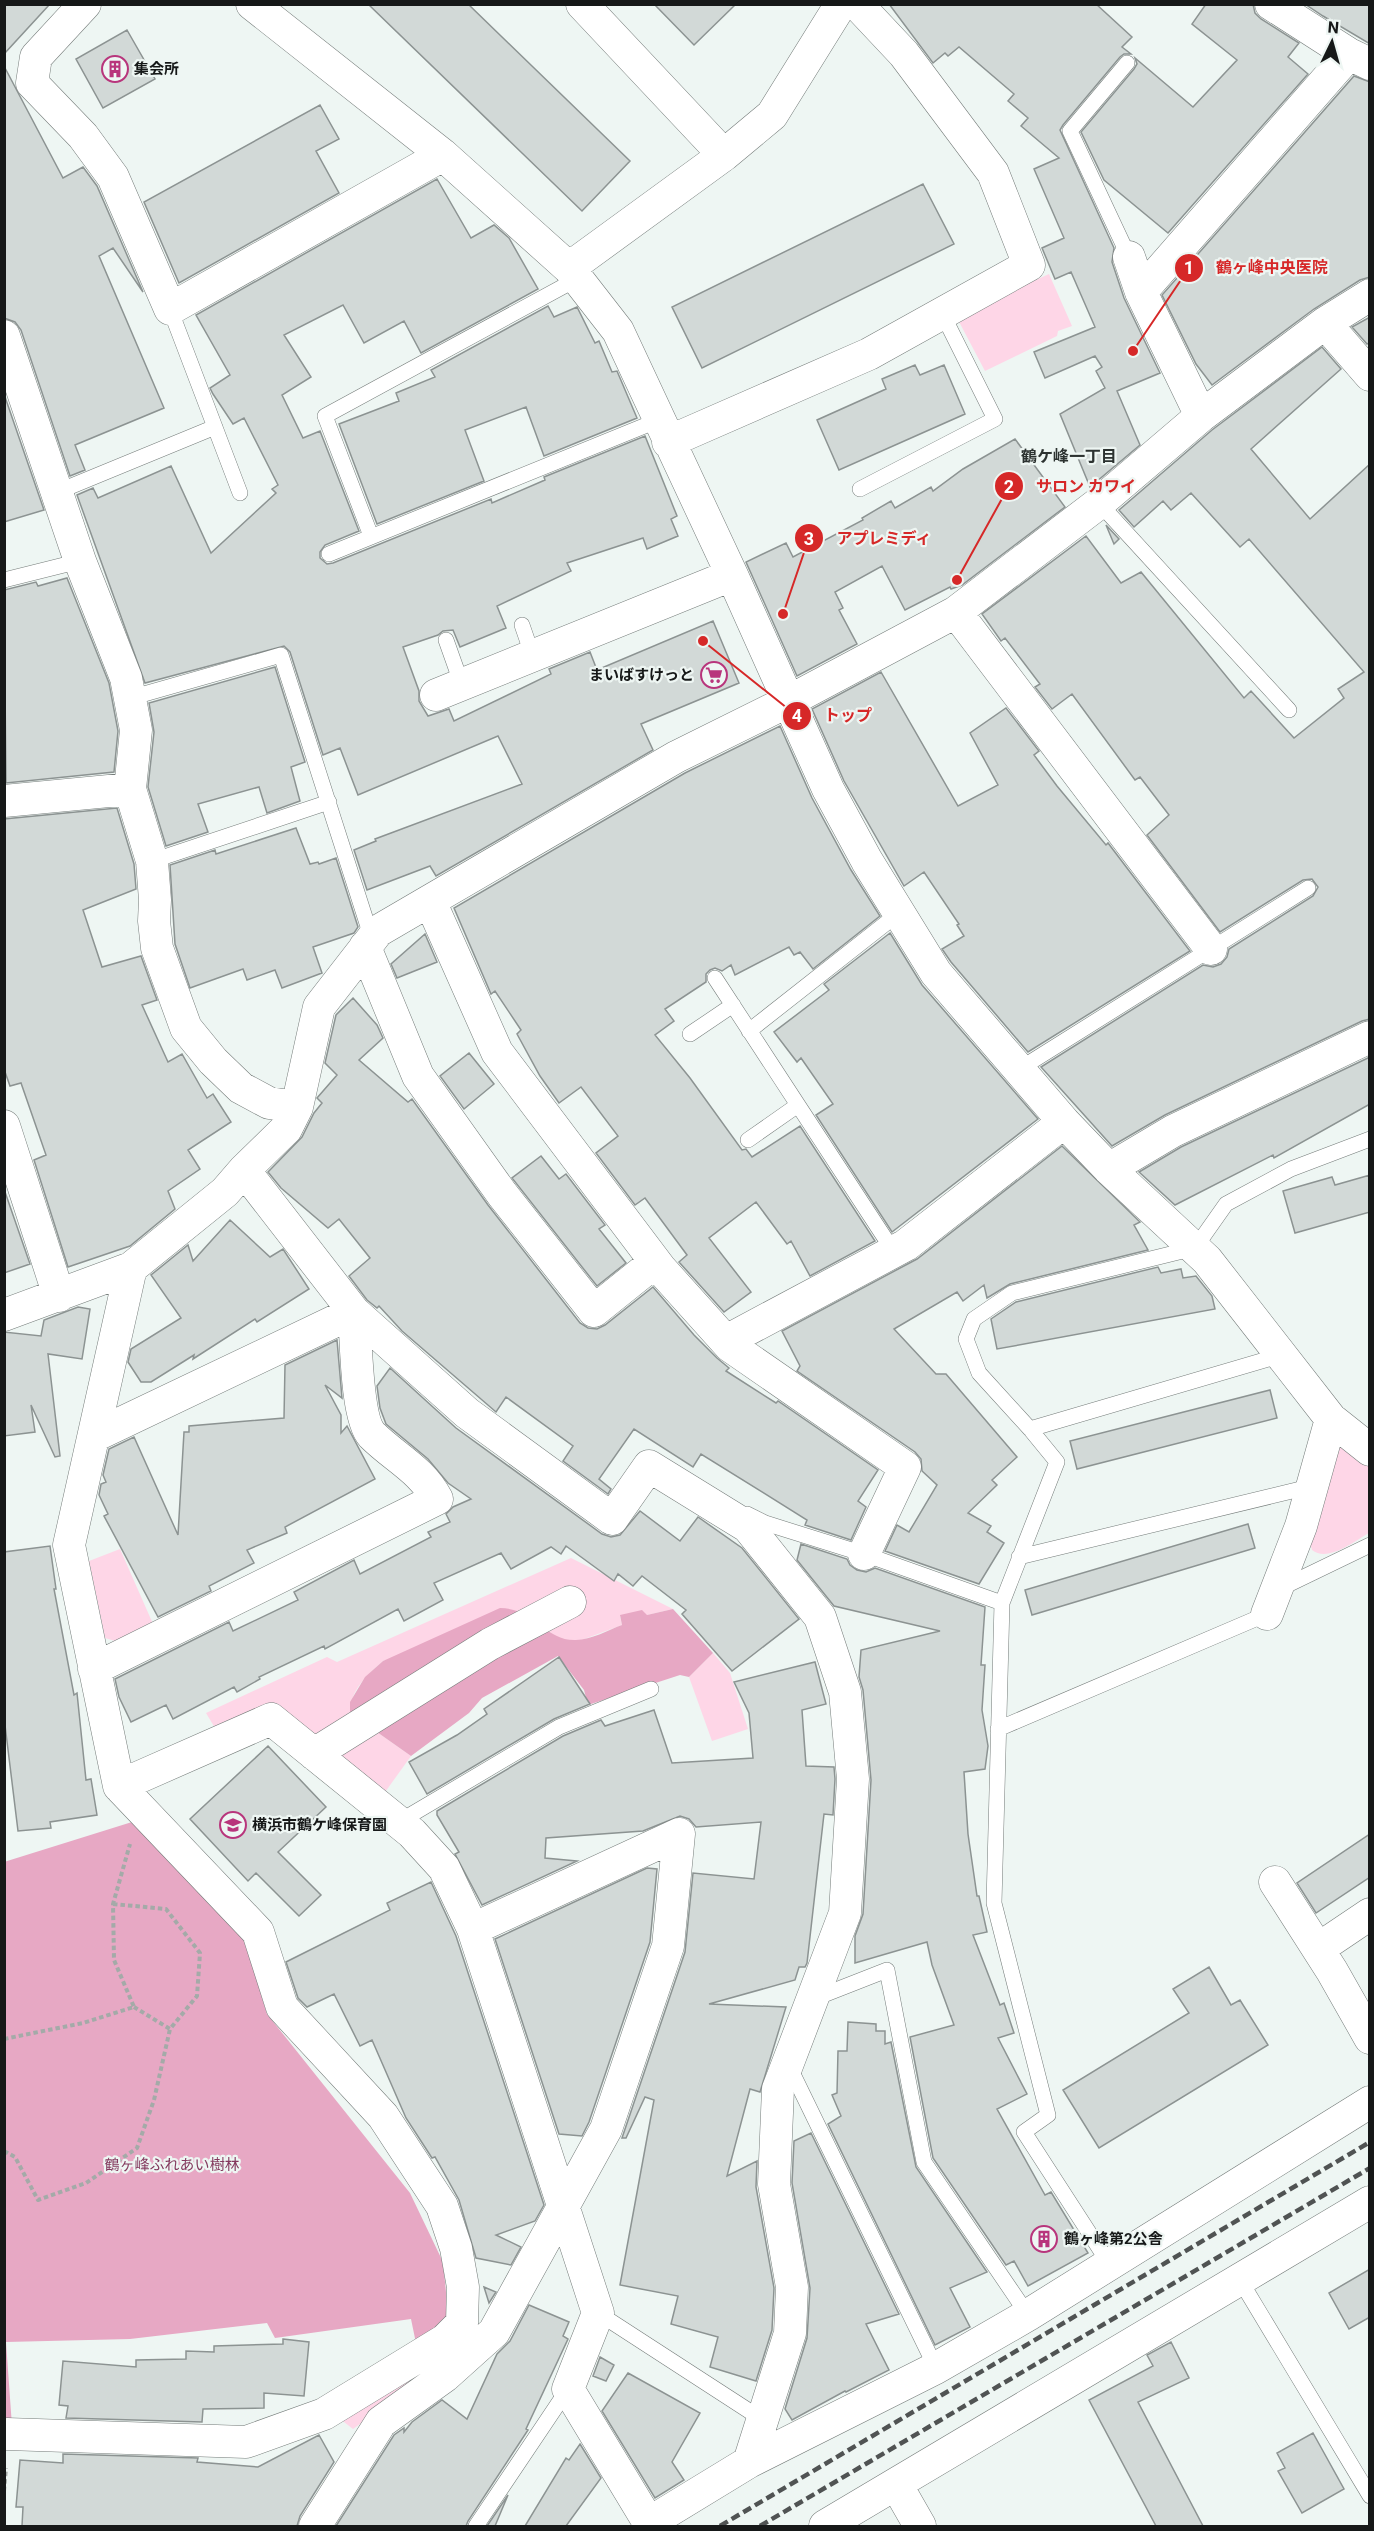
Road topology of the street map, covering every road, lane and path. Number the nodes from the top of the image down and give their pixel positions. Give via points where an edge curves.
1 (85, 4) edge
2 (252, 4) edge
3 (582, 4) edge
4 (840, 4) edge
5 (857, 4) edge
6 (1271, 4) edge
7 (1359, 59) edge
8 (1126, 63) dead end
9 (443, 155) junction
10 (724, 155) junction
11 (1130, 257) joint
12 (573, 273) junction
13 (1141, 292) junction
14 (1370, 295) edge
15 (170, 309) junction
16 (942, 314) junction
17 (1325, 322) junction
18 (4, 336) edge
19 (1370, 375) edge
20 (1201, 416) junction
21 (215, 427) junction
22 (663, 431) junction
23 (860, 489) dead end
24 (57, 492) junction
25 (240, 493) dead end
26 (1099, 503) junction
27 (371, 536) junction
28 (329, 554) dead end
29 (80, 561) junction
30 (732, 575) junction
31 (4, 580) edge
32 (956, 612) junction
33 (522, 625) dead end
34 (446, 640) dead end
35 (533, 657) junction
36 (449, 690) joint
37 (130, 698) junction
38 (789, 701) junction
39 (1290, 710) dead end
40 (130, 789) junction
41 (4, 801) edge
42 (328, 802) junction
43 (152, 861) junction
44 (1308, 888) dead end
45 (430, 901) junction
46 (899, 913) junction
47 (369, 943) junction
48 (1210, 949) junction
49 (715, 978) dead end
50 (733, 1005) junction
51 (749, 1031) junction
52 (690, 1034) dead end
53 (1370, 1037) edge
54 (1018, 1070) junction
55 (798, 1105) junction
56 (297, 1107) junction
57 (1064, 1122) junction
58 (4, 1126) edge
59 (1370, 1139) edge
60 (748, 1140) dead end
61 (1109, 1169) junction
62 (244, 1170) junction
63 (1195, 1248) junction
64 (894, 1252) junction
65 (655, 1262) junction
66 (131, 1268) junction
67 (59, 1296) junction
68 (354, 1312) junction
69 (4, 1315) edge
70 (726, 1341) junction
71 (1282, 1355) junction
72 (1331, 1419) junction
73 (1030, 1429) junction
74 (94, 1436) junction
75 (1370, 1450) edge
76 (649, 1466) junction
77 (1312, 1486) junction
78 (1370, 1545) edge
79 (864, 1554) junction
80 (1019, 1557) junction
81 (570, 1602) dead end
82 (1272, 1602) junction
83 (1002, 1603) junction
84 (94, 1669) junction
85 (651, 1689) dead end
86 (998, 1729) junction
87 (314, 1754) junction
88 (119, 1786) junction
89 (145, 1813) junction
90 (398, 1823) junction
91 (1275, 1882) dead end
92 (113, 1904) junction
93 (1370, 1914) edge
94 (473, 1929) junction
95 (1318, 1949) junction
96 (813, 1999) junction
97 (134, 2007) junction
98 (170, 2029) junction
99 (1370, 2038) edge
100 (4, 2039) edge
101 (788, 2063) junction
102 (1370, 2102) edge
103 (4, 2151) edge
104 (1370, 2202) edge
105 (564, 2207) junction
106 (1110, 2265) junction
107 (1240, 2280) junction
108 (598, 2313) junction
109 (1028, 2315) junction
110 (455, 2349) junction
111 (936, 2368) junction
112 (568, 2389) junction
113 (763, 2420) junction
114 (8, 2434) dead end
115 (749, 2462) junction
116 (896, 2484) junction
117 (1370, 2496) edge
118 (315, 2526) edge
119 (476, 2526) edge
120 (825, 2526) edge
121 (920, 2526) edge

1 - 15 street via 36,57 32,83 83,136 113,177
2 - 9 street
3 - 10 street
4 - 10 street via 772,115
5 - 16 street via 904,54 993,173 1029,265
6 - 7 street
7 - 13 street
8 - 11 lane via 1070,131
9 - 12 street
9 - 15 street
10 - 12 street
11 - 13 street
12 - 22 street via 618,331
12 - 27 lane via 325,416
13 - 20 street
14 - 17 street
15 - 21 lane
16 - 22 street via 870,354
16 - 23 lane via 995,419
17 - 19 street
17 - 20 street
18 - 24 street
20 - 26 street
21 - 24 lane
21 - 25 lane
22 - 27 lane
22 - 30 street
24 - 29 street
26 - 32 street
26 - 39 lane
27 - 28 lane
29 - 31 lane
29 - 37 street via 126,678
30 - 35 street
30 - 38 street
32 - 38 street
32 - 48 street
33 - 35 lane
34 - 36 lane
35 - 36 street
37 - 40 street via 136,730
37 - 42 lane via 282,655
38 - 45 street via 676,757
38 - 46 street via 828,789
40 - 41 street
40 - 43 street
42 - 43 lane
42 - 47 lane
43 - 56 street via 158,948 186,1028 241,1088 269,1103
44 - 48 lane
45 - 47 street via 378,931
45 - 65 street via 497,1052
46 - 51 lane
46 - 54 street via 936,973
47 - 56 street via 319,1007
47 - 65 street via 418,1076 502,1194 594,1311
48 - 54 lane
49 - 50 lane
50 - 51 lane
50 - 52 lane
51 - 55 lane
53 - 61 street via 1173,1131
54 - 57 street
55 - 60 lane
55 - 64 lane
56 - 62 street via 286,1129
57 - 61 street
57 - 64 street
58 - 67 street
59 - 63 lane via 1291,1169 1226,1204
61 - 63 street
62 - 66 street via 225,1192
62 - 68 street
63 - 71 street
63 - 73 lane via 1012,1293 974,1319 966,1339 979,1373
64 - 70 street
65 - 70 street
66 - 67 street
66 - 74 street
67 - 69 street
68 - 74 street
68 - 76 street via 467,1413 612,1519
68 - 84 street via 362,1412 370,1433 428,1482 437,1499
70 - 79 street via 905,1467
71 - 72 street
71 - 73 lane
72 - 75 street
72 - 77 street
73 - 80 lane via 1057,1462
74 - 84 street via 69,1545
76 - 79 lane via 765,1523
76 - 96 street via 748,1527 820,1617 845,1692 853,1779 845,1913
77 - 80 lane
77 - 82 street
78 - 82 lane
79 - 83 lane
80 - 83 lane
81 - 87 street via 490,1644
82 - 86 lane
83 - 86 lane
84 - 88 street
85 - 90 lane via 560,1727
86 - 106 lane via 994,1903 1048,2115 1024,2132
87 - 88 street via 271,1719
87 - 90 street
88 - 89 street
89 - 92 path via 131,1840
89 - 110 street via 258,1932 282,2007 383,2116 442,2206 456,2248 463,2288 462,2323
90 - 94 street via 444,1868
91 - 95 street
92 - 97 path via 114,1960
92 - 98 path via 166,1909 200,1953 197,1996
93 - 95 street
94 - 105 street
94 - 105 street via 679,1834 668,1946 606,2129
95 - 99 street
96 - 101 street
96 - 109 lane via 887,1970 924,2162
97 - 98 path
97 - 100 path via 83,2023
98 - 103 path via 154,2100 136,2148 86,2183 38,2200 15,2157
101 - 111 lane
101 - 113 street via 778,2089 774,2184 792,2287 790,2333
102 - 106 street
104 - 107 street
105 - 108 street
105 - 110 street via 494,2332
106 - 109 street
107 - 116 street
107 - 117 lane
108 - 112 street
108 - 113 lane
109 - 111 street
110 - 114 street via 324,2414 246,2442
110 - 118 street via 445,2376 381,2422
111 - 115 street
112 - 115 street via 650,2523
112 - 119 lane
113 - 115 street
116 - 120 street
116 - 121 street

